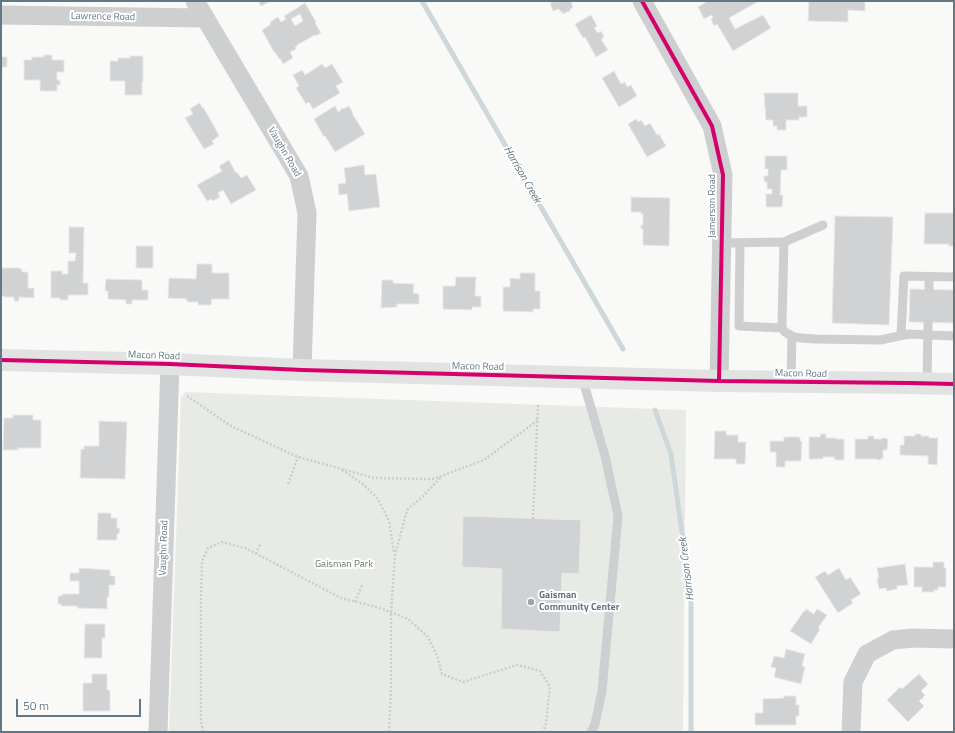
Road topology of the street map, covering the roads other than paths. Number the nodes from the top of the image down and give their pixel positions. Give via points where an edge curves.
1 (195, 1) edge
2 (642, 1) edge
3 (1, 15) edge
4 (205, 18) junction
5 (823, 225) dead end
6 (784, 242) junction
7 (721, 243) junction
8 (740, 243) junction
9 (930, 277) junction
10 (954, 277) edge
11 (929, 289) dead end
12 (928, 322) dead end
13 (782, 328) junction
14 (928, 334) junction
15 (901, 335) junction
16 (792, 336) junction
17 (954, 336) edge
18 (1, 360) edge
19 (170, 364) junction
20 (302, 370) junction
21 (582, 377) junction
22 (718, 381) junction
23 (791, 382) junction
24 (926, 384) junction
25 (954, 384) edge
26 (954, 639) edge
27 (158, 732) edge
28 (592, 732) edge
29 (851, 732) edge

1 - 4 street, Vaughn Road
2 - 7 street, Jamerson Road via 712,126 723,175
3 - 4 street, Lawrence Road
4 - 20 street, Vaughn Road via 299,176 307,213
5 - 6 lane
6 - 8 lane
6 - 13 lane
7 - 8 lane
7 - 22 street, Jamerson Road
8 - 13 lane via 739,326
9 - 10 lane
9 - 11 lane
9 - 15 lane via 904,276
12 - 14 lane
13 - 16 lane
14 - 15 lane
14 - 17 lane
14 - 24 lane
15 - 16 lane via 880,340
16 - 23 lane
18 - 19 main road, Macon Road
19 - 20 main road, Macon Road
19 - 27 street, Vaughn Road
20 - 21 main road, Macon Road
21 - 22 main road, Macon Road
21 - 28 lane via 605,456 618,516 602,691
22 - 23 main road, Macon Road
23 - 24 main road, Macon Road
24 - 25 main road, Macon Road
26 - 29 street via 893,640 867,654 853,682

